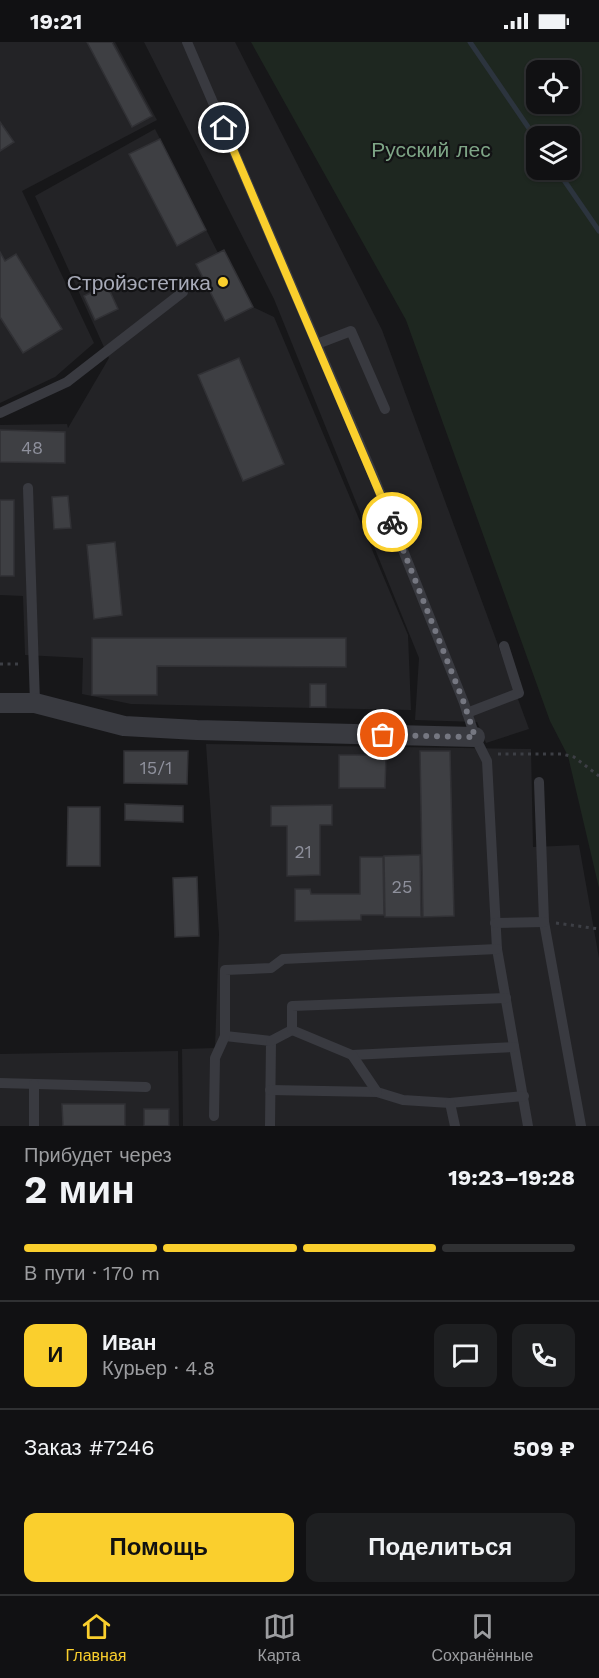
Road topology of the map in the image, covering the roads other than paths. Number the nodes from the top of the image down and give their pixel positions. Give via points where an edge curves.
1 (187, 42) edge
2 (183, 292) dead end
3 (317, 344) junction
4 (385, 409) dead end
5 (0, 413) edge
6 (28, 488) dead end
7 (504, 646) dead end
8 (0, 703) edge
9 (35, 703) junction
10 (467, 713) junction
11 (480, 746) junction
12 (539, 782) dead end
13 (544, 922) junction
14 (495, 923) junction
15 (497, 949) junction
16 (506, 998) junction
17 (292, 1030) junction
18 (225, 1036) junction
19 (271, 1041) junction
20 (514, 1047) junction
21 (352, 1055) junction
22 (0, 1083) edge
23 (34, 1084) junction
24 (146, 1087) dead end
25 (270, 1090) junction
26 (377, 1092) junction
27 (524, 1096) junction
28 (450, 1103) junction
29 (214, 1116) dead end
30 (34, 1126) edge
31 (270, 1126) edge
32 (455, 1126) edge
33 (528, 1126) edge
34 (581, 1126) edge

1 - 3 lane
2 - 5 lane via 67,382
3 - 4 lane via 351,331
3 - 10 lane
6 - 9 lane
7 - 10 lane via 519,693
8 - 9 street
9 - 11 street via 124,726
10 - 11 lane
11 - 14 lane via 487,761
12 - 13 lane
13 - 14 lane
13 - 34 lane
14 - 15 lane
15 - 16 lane
15 - 18 lane via 283,959 271,968 225,970
16 - 17 lane via 292,1006
16 - 20 lane
17 - 19 lane
17 - 21 lane
18 - 19 lane
18 - 29 lane via 215,1058
19 - 25 lane
20 - 21 lane
20 - 27 lane
21 - 26 lane
22 - 23 lane
23 - 24 lane
23 - 30 lane
25 - 26 lane
25 - 31 lane
26 - 28 lane via 404,1100
27 - 28 lane
27 - 33 lane
28 - 32 lane

